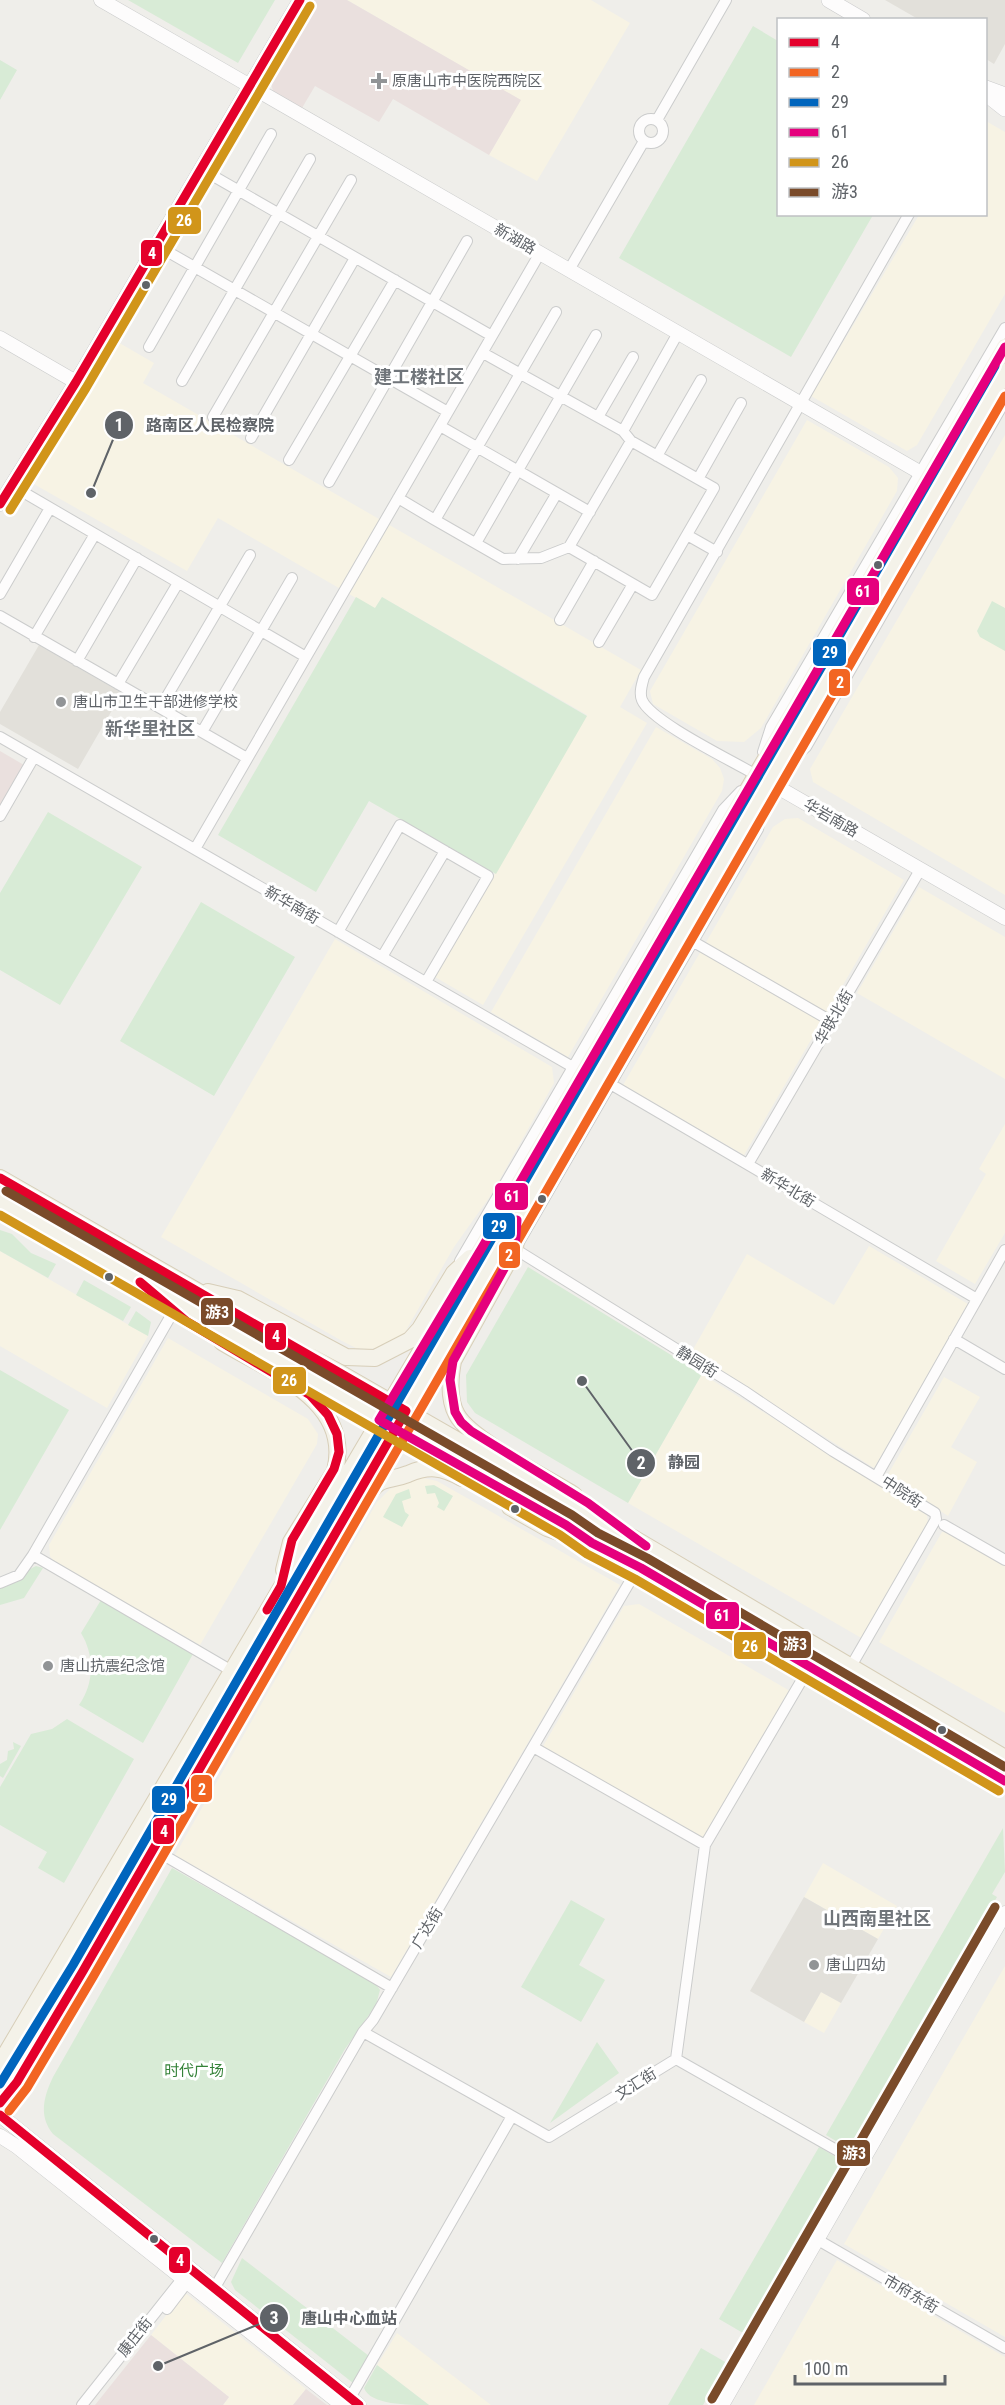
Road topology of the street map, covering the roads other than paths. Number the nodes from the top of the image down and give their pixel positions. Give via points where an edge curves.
1 (101, 0) edge
2 (300, 0) edge
3 (726, 0) edge
4 (829, 0) edge
5 (860, 18) edge
6 (250, 86) junction
7 (987, 88) edge
8 (987, 95) edge
9 (1005, 95) edge
10 (1005, 109) edge
11 (657, 120) junction
12 (271, 134) dead end
13 (644, 141) junction
14 (310, 159) dead end
15 (201, 169) junction
16 (351, 180) dead end
17 (238, 191) junction
18 (279, 214) junction
19 (908, 216) edge
20 (318, 237) junction
21 (467, 241) dead end
22 (156, 245) junction
23 (540, 254) junction
24 (355, 258) junction
25 (194, 267) junction
26 (569, 270) junction
27 (395, 280) junction
28 (235, 290) junction
29 (432, 302) junction
30 (274, 312) junction
31 (556, 312) dead end
32 (1005, 328) edge
33 (311, 333) junction
34 (678, 333) junction
35 (596, 335) dead end
36 (492, 336) junction
37 (0, 338) edge
38 (149, 347) dead end
39 (1005, 347) edge
40 (483, 353) junction
41 (350, 356) junction
42 (633, 357) dead end
43 (1005, 372) edge
44 (519, 374) junction
45 (388, 378) junction
46 (701, 380) dead end
47 (182, 381) dead end
48 (76, 382) junction
49 (561, 396) junction
50 (1005, 401) edge
51 (741, 403) dead end
52 (802, 405) junction
53 (448, 412) junction
54 (213, 417) dead end
55 (598, 417) junction
56 (440, 426) junction
57 (623, 432) junction
58 (251, 438) dead end
59 (632, 441) junction
60 (477, 447) junction
61 (657, 456) junction
62 (289, 460) dead end
63 (518, 470) junction
64 (924, 475) junction
65 (698, 478) junction
66 (329, 482) dead end
67 (11, 485) junction
68 (557, 493) junction
69 (398, 498) junction
70 (0, 504) edge
71 (50, 508) junction
72 (590, 512) junction
73 (435, 520) junction
74 (94, 534) junction
75 (687, 535) junction
76 (476, 543) junction
77 (569, 547) junction
78 (717, 552) junction
79 (250, 555) dead end
80 (137, 558) junction
81 (518, 559) junction
82 (594, 561) junction
83 (292, 578) dead end
84 (178, 583) junction
85 (633, 584) junction
86 (0, 594) edge
87 (220, 607) junction
88 (0, 616) edge
89 (560, 620) dead end
90 (261, 631) junction
91 (34, 637) junction
92 (599, 642) dead end
93 (306, 657) junction
94 (77, 661) junction
95 (118, 684) junction
96 (160, 708) junction
97 (202, 732) junction
98 (0, 737) edge
99 (34, 757) junction
100 (248, 758) junction
101 (762, 778) junction
102 (0, 816) edge
103 (195, 849) junction
104 (445, 851) junction
105 (920, 870) junction
106 (1005, 918) edge
107 (338, 932) junction
108 (692, 941) junction
109 (382, 957) junction
110 (426, 982) junction
111 (831, 1021) junction
112 (592, 1076) junction
113 (748, 1164) junction
114 (0, 1178) edge
115 (0, 1201) edge
116 (517, 1221) junction
117 (483, 1246) junction
118 (515, 1249) junction
119 (1005, 1250) edge
120 (454, 1273) junction
121 (189, 1288) junction
122 (152, 1289) junction
123 (977, 1299) junction
124 (173, 1312) junction
125 (954, 1340) junction
126 (1005, 1369) edge
127 (391, 1401) junction
128 (406, 1411) junction
129 (379, 1420) junction
130 (395, 1429) junction
131 (876, 1478) junction
132 (944, 1525) dead end
133 (633, 1538) junction
134 (591, 1543) junction
135 (33, 1555) junction
136 (1005, 1560) edge
137 (641, 1568) junction
138 (314, 1571) junction
139 (0, 1583) edge
140 (280, 1588) junction
141 (810, 1666) junction
142 (850, 1668) junction
143 (232, 1671) junction
144 (533, 1747) junction
145 (1005, 1758) edge
146 (1005, 1781) edge
147 (705, 1845) junction
148 (153, 1849) junction
149 (1005, 1912) edge
150 (392, 1988) junction
151 (363, 2032) junction
152 (676, 2059) junction
153 (0, 2064) edge
154 (0, 2103) edge
155 (0, 2115) edge
156 (512, 2116) junction
157 (0, 2136) edge
158 (861, 2164) junction
159 (818, 2240) junction
160 (188, 2276) junction
161 (214, 2289) junction
162 (1005, 2348) edge
163 (350, 2403) edge
164 (82, 2405) edge
165 (90, 2405) edge
166 (722, 2405) edge

1 - 6 street, 新湖路
2 - 6 street
3 - 11 street
4 - 5 main road
6 - 15 street
6 - 23 street, 新湖路
7 - 9 main road
8 - 10 main road
11 - 13 street via 642,123 639,131
11 - 13 street via 663,129 662,137 652,143
12 - 17 street
13 - 26 street
14 - 18 street
15 - 17 street
15 - 22 street
16 - 20 street
17 - 18 street
17 - 25 street
18 - 20 street
18 - 28 street
19 - 52 street
20 - 24 street
20 - 30 street
21 - 29 street
22 - 25 street
22 - 48 street
23 - 26 street, 新湖路
23 - 36 street
24 - 27 street
24 - 33 street
25 - 28 street
25 - 38 street
26 - 34 street, 新湖路
27 - 29 street
27 - 41 street
28 - 30 street
28 - 47 street
29 - 36 street
29 - 45 street
30 - 33 street
30 - 54 street
31 - 44 street
32 - 64 street
33 - 41 street
33 - 58 street
34 - 52 street, 新湖路
34 - 57 street
35 - 49 street
36 - 40 street
37 - 48 street
39 - 64 main road
40 - 44 street
40 - 53 street
41 - 45 street
41 - 62 street
42 - 55 street
43 - 101 main road
44 - 49 street
44 - 60 street
45 - 53 street
45 - 66 street
46 - 61 street
48 - 67 street
49 - 55 street
49 - 63 street
50 - 101 street via 806,747
51 - 65 street
52 - 64 street, 新湖路
52 - 78 street
53 - 56 street
55 - 57 street
56 - 60 street
56 - 69 street
57 - 59 street
59 - 61 street
59 - 72 street
60 - 63 street
60 - 73 street
61 - 65 street
63 - 68 street
63 - 76 street
64 - 101 main road
65 - 75 street via 714,488
67 - 70 street
67 - 71 street
68 - 72 street
68 - 81 street
69 - 73 street
69 - 93 street
71 - 74 street
71 - 86 street
72 - 77 street
73 - 76 street
74 - 80 street
74 - 91 street
75 - 78 street
75 - 85 street via 652,595
76 - 81 street via 503,559
77 - 81 street via 541,558
77 - 82 street
78 - 101 street, 华岩南路 via 644,677 642,701 656,718
79 - 87 street
80 - 84 street
80 - 94 street
82 - 85 street
82 - 89 street
83 - 90 street
84 - 87 street
84 - 95 street
85 - 92 street
87 - 90 street
87 - 96 street
88 - 91 street
90 - 93 street
90 - 97 street
91 - 94 street
93 - 100 street
94 - 95 street
95 - 96 street
96 - 97 street
97 - 100 street
98 - 99 street, 新华南街
99 - 102 street
99 - 103 street, 新华南街
100 - 103 street
101 - 105 street, 华岩南路
101 - 108 street via 758,829
101 - 112 main road
103 - 107 street, 新华南街
104 - 107 street via 400,825
104 - 109 street
104 - 110 street via 488,876
105 - 106 street, 华岩南路
105 - 111 street, 华联北街
107 - 109 street, 新华南街
108 - 111 street
108 - 112 street
109 - 110 street, 新华南街
110 - 112 street, 新华南街
111 - 113 street, 华联北街
112 - 113 street, 新华北街
112 - 116 main road
112 - 117 main road
112 - 118 street
112 - 120 street
113 - 123 street, 新华北街
114 - 121 main road
115 - 122 main road
116 - 118 main road
116 - 128 main road
117 - 120 main road
117 - 127 main road
118 - 131 street, 静园街
118 - 133 main road via 453,1360 450,1380 455,1412 471,1431 588,1503
119 - 123 street, 中院街
120 - 121 main road via 410,1340 383,1356 359,1359 346,1356 238,1299
121 - 127 main road
122 - 124 main road
122 - 129 main road
123 - 125 street, 中院街
124 - 135 street
124 - 140 main road via 310,1395 333,1422 338,1444 335,1471 291,1542
125 - 126 street
125 - 131 street, 中院街
127 - 128 main road
127 - 129 main road
128 - 130 main road
128 - 133 main road
129 - 130 main road
129 - 140 main road
130 - 134 main road
130 - 138 main road
131 - 142 street, 中院街 via 934,1513 936,1519
132 - 136 street
133 - 142 main road
134 - 137 main road
134 - 138 main road via 547,1528 450,1471 424,1467 377,1484 334,1550
135 - 139 street via 19,1575
135 - 143 street
137 - 141 main road
137 - 144 street, 广达街
138 - 148 main road
140 - 143 main road
141 - 146 main road
141 - 147 street
142 - 145 main road
143 - 153 main road
144 - 147 street
144 - 150 street, 广达街
147 - 152 street
148 - 150 street
148 - 154 main road via 17,2082
149 - 158 street
150 - 151 street, 广达街
151 - 156 street
151 - 161 street, 广达街
152 - 156 street, 文汇街 via 549,2137
152 - 158 street
155 - 160 street
156 - 163 street
157 - 160 street
158 - 159 street
159 - 162 street, 市府东街
159 - 166 street
160 - 161 street
160 - 163 street
160 - 164 street, 康庄街
160 - 165 street, 康庄街
161 - 163 street

